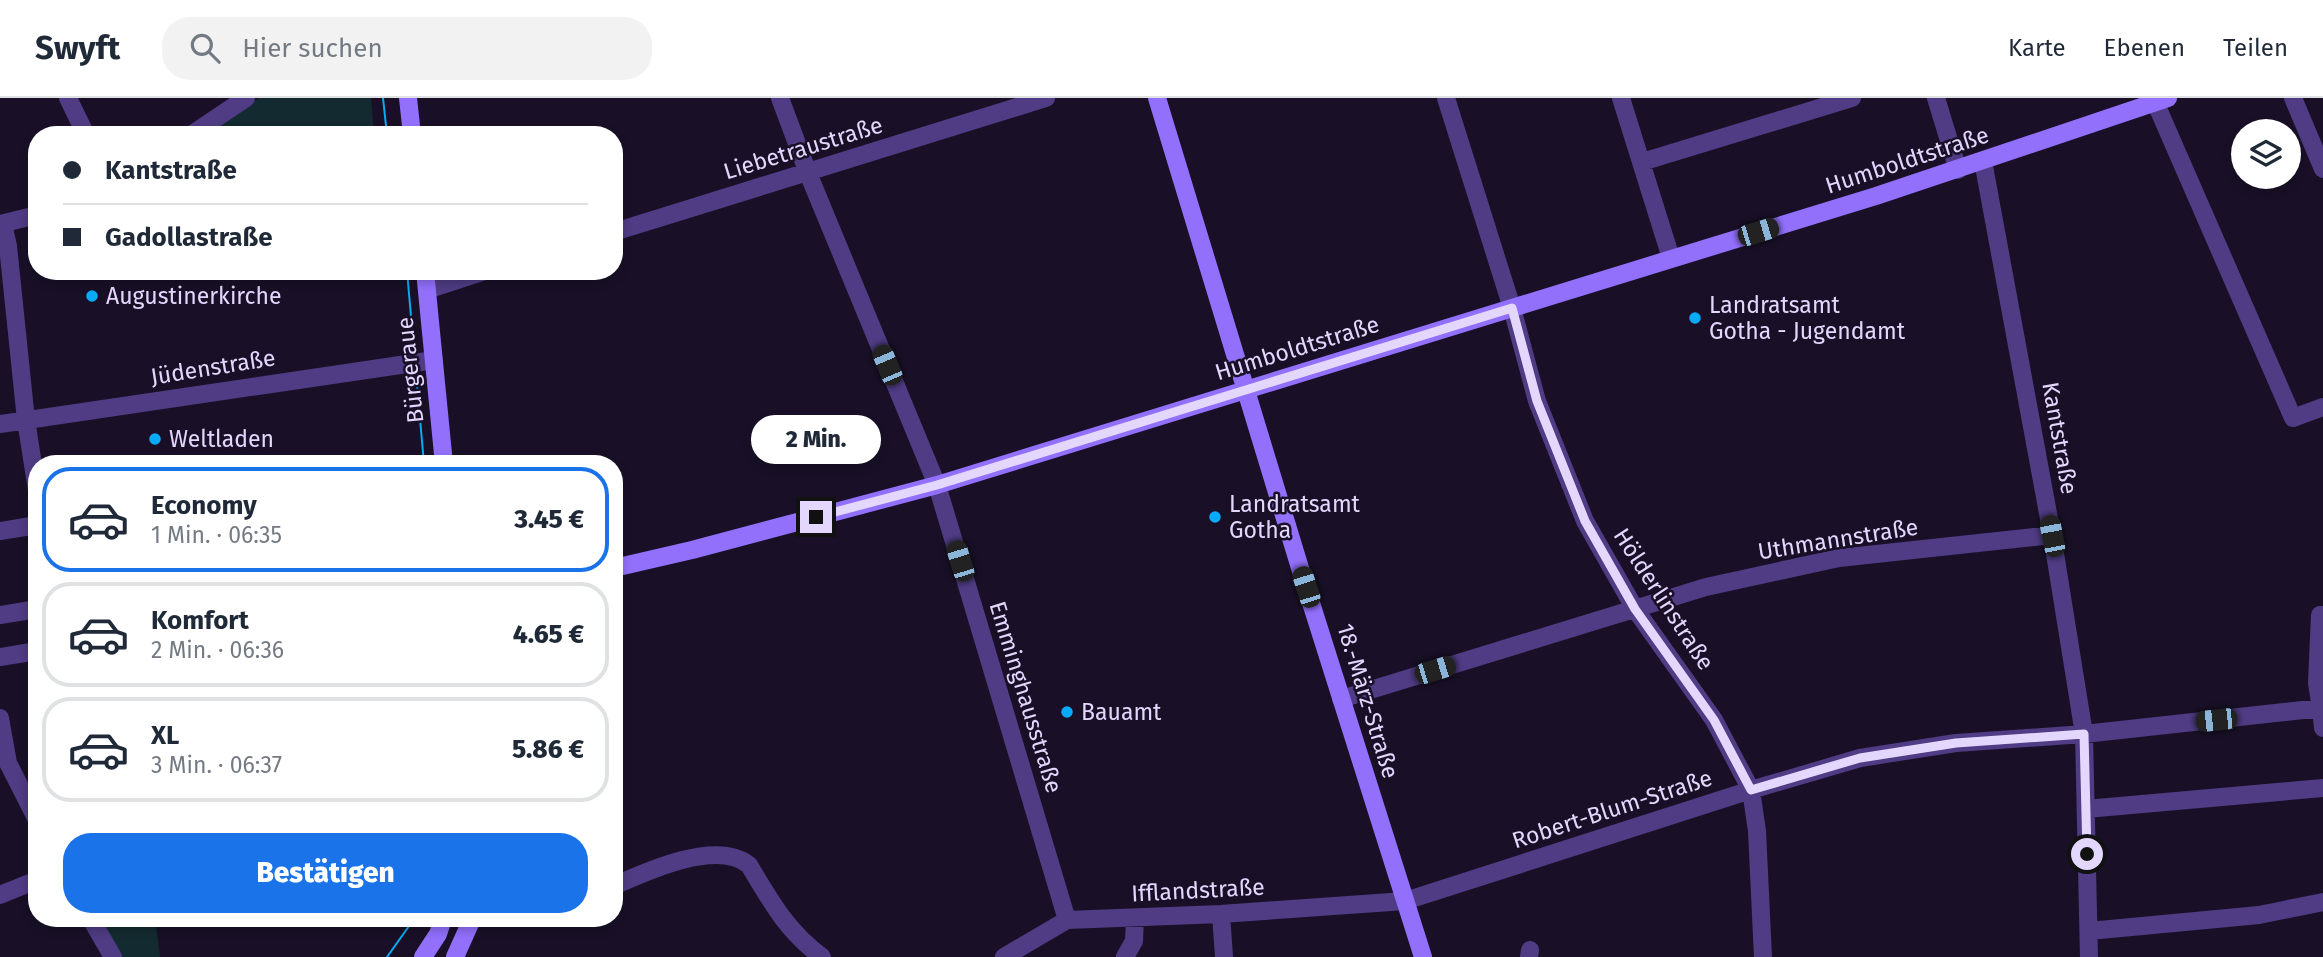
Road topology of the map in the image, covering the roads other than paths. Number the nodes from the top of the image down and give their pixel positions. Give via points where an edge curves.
1 (68, 98) edge
2 (246, 98) edge
3 (408, 98) edge
4 (780, 98) edge
5 (1046, 98) edge
6 (1157, 98) edge
7 (1446, 98) edge
8 (1621, 98) edge
9 (1852, 98) edge
10 (1936, 98) edge
11 (2293, 98) edge
12 (2162, 101) edge
13 (82, 126) edge
14 (204, 126) edge
15 (411, 126) edge
16 (1983, 161) junction
17 (1642, 162) junction
18 (2323, 169) edge
19 (1958, 170) junction
20 (808, 173) junction
21 (28, 217) edge
22 (1, 224) edge
23 (623, 229) edge
24 (1671, 258) junction
25 (426, 280) edge
26 (458, 280) edge
27 (427, 290) junction
28 (1512, 308) junction
29 (434, 360) junction
30 (1246, 389) junction
31 (2323, 407) edge
32 (26, 420) junction
33 (0, 424) edge
34 (32, 455) edge
35 (443, 455) edge
36 (937, 485) junction
37 (28, 527) edge
38 (0, 531) edge
39 (2052, 536) junction
40 (623, 566) edge
41 (1635, 609) junction
42 (28, 610) edge
43 (0, 615) edge
44 (2323, 615) edge
45 (28, 653) edge
46 (0, 657) edge
47 (1341, 699) junction
48 (2322, 708) edge
49 (0, 718) edge
50 (2323, 728) edge
51 (2084, 734) junction
52 (4, 764) edge
53 (2323, 788) edge
54 (1751, 790) junction
55 (28, 805) edge
56 (2086, 809) junction
57 (623, 883) edge
58 (28, 884) edge
59 (0, 895) edge
60 (1405, 901) junction
61 (2323, 902) edge
62 (1221, 915) junction
63 (1135, 918) junction
64 (1067, 920) junction
65 (96, 927) edge
66 (440, 927) edge
67 (468, 927) edge
68 (2089, 930) junction
69 (113, 957) edge
70 (423, 957) edge
71 (455, 957) edge
72 (822, 957) edge
73 (1004, 957) edge
74 (1125, 957) edge
75 (1224, 957) edge
76 (1423, 957) edge
77 (1763, 957) edge
78 (2089, 957) edge

1 - 13 street
2 - 14 street
3 - 15 main road
4 - 20 street, Emminghausstraße
5 - 20 street, Liebetraustraße
6 - 30 main road, 18.-März-Straße
7 - 28 street, Hölderlinstraße
8 - 17 street
9 - 17 street
10 - 19 street
11 - 18 street
12 - 16 main road, Humboldtstraße
12 - 31 street, Humboldtstraße via 2293,418
16 - 19 main road, Humboldtstraße
16 - 39 street, Kantstraße
17 - 24 street
19 - 24 main road, Humboldtstraße
20 - 23 street, Liebetraustraße
20 - 36 street, Emminghausstraße
21 - 22 street
22 - 32 street via 8,246
24 - 28 main road, Humboldtstraße
25 - 27 main road, Bürgeraue
26 - 27 street
27 - 29 main road, Bürgeraue
28 - 30 main road, Humboldtstraße
28 - 41 street, Hölderlinstraße via 1537,401 1585,521
29 - 32 street, Jüdenstraße
29 - 35 main road, Bürgeraue
30 - 36 main road, Humboldtstraße
30 - 47 main road, 18.-März-Straße
32 - 33 street, Jüdenstraße
32 - 34 street
36 - 40 main road, Humboldtstraße
36 - 64 street, Emminghausstraße
37 - 38 street
39 - 41 street, Uthmannstraße via 1839,558 1706,587
39 - 51 street, Kantstraße
41 - 47 street, Uthmannstraße
41 - 54 street, Hölderlinstraße via 1714,720
42 - 43 street
44 - 48 street via 2318,683
45 - 46 street
47 - 60 main road, 18.-März-Straße
48 - 50 street
48 - 51 street, Robert-Blum-Straße
49 - 52 street
51 - 54 street, Robert-Blum-Straße via 1956,743 1860,758
51 - 56 street, Kantstraße
52 - 55 street
53 - 56 street
54 - 60 street, Robert-Blum-Straße
54 - 77 street, Hölderlinstraße
56 - 68 street, Kantstraße
57 - 72 street via 713,854 741,858 786,926
58 - 59 street
60 - 62 street, Ifflandstraße
60 - 76 main road, 18.-März-Straße
61 - 68 street via 2259,915
62 - 63 street, Ifflandstraße
62 - 75 street
63 - 64 street, Ifflandstraße
63 - 74 street via 1134,941
64 - 73 street, Ifflandstraße
65 - 69 street
66 - 70 main road
67 - 71 main road
68 - 78 street, Kantstraße

